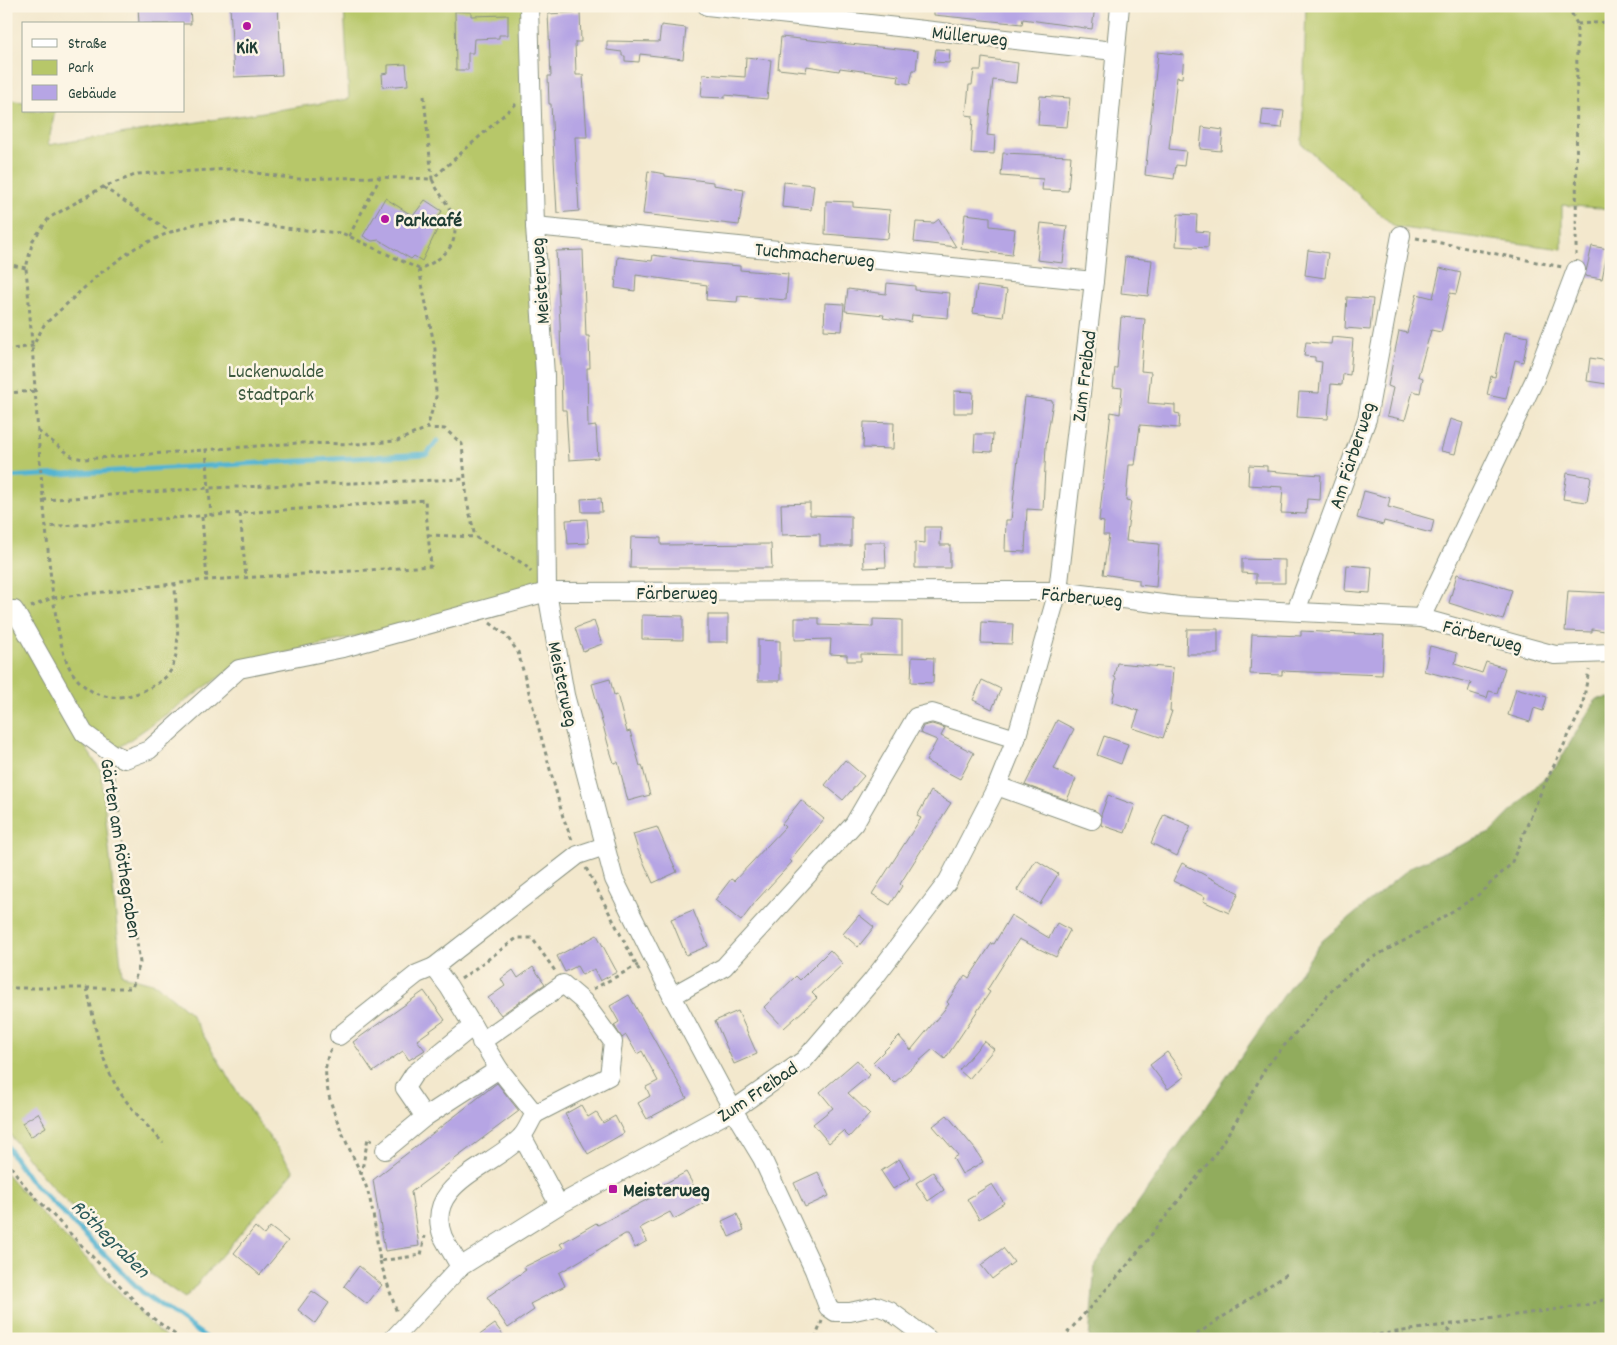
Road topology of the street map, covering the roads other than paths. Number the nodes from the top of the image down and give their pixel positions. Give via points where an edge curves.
1 (529, 6) edge
2 (707, 6) edge
3 (1120, 6) edge
4 (1114, 51) junction
5 (535, 226) junction
6 (1401, 235) road end
7 (1576, 270) road end
8 (1094, 281) junction
9 (1058, 591) junction
10 (547, 592) junction
11 (12, 611) edge
12 (1296, 611) junction
13 (1421, 618) junction
14 (1611, 653) edge
15 (1016, 739) junction
16 (111, 753) joint
17 (997, 786) junction
18 (1092, 820) dead end
19 (605, 846) junction
20 (434, 967) junction
21 (672, 996) junction
22 (473, 1026) junction
23 (339, 1036) road end
24 (481, 1042) junction
25 (499, 1069) junction
26 (732, 1110) junction
27 (535, 1114) junction
28 (425, 1117) junction
29 (522, 1136) junction
30 (385, 1150) dead end
31 (559, 1205) junction
32 (460, 1267) junction
33 (397, 1333) edge
34 (928, 1339) edge

1 - 5 street, Meisterweg
2 - 4 street, Müllerweg
3 - 4 street, Zum Freibad
4 - 8 street, Zum Freibad
5 - 8 street, Tuchmacherweg
5 - 10 street, Meisterweg via 545,375
6 - 12 street, Am Färberweg via 1367,419
7 - 13 street via 1534,381
8 - 9 street, Zum Freibad
9 - 10 street, Färberweg
9 - 12 street, Färberweg via 1179,606
9 - 15 street, Zum Freibad
10 - 16 street, Färberweg via 343,648 239,669 149,750 125,759
10 - 19 street, Meisterweg via 564,695
11 - 16 street, Gärten am Röthegraben via 84,733
12 - 13 street, Färberweg
13 - 14 street, Färberweg via 1555,655
15 - 17 street, Zum Freibad
15 - 21 street via 932,713 916,717 854,824 724,967
17 - 18 street
17 - 26 street, Zum Freibad via 948,881 872,982 804,1060
19 - 20 street via 578,855
19 - 21 street, Meisterweg via 614,880
20 - 22 street
20 - 23 street via 417,974
21 - 26 street, Meisterweg
22 - 24 street
22 - 28 street via 414,1074 405,1088
24 - 25 street
24 - 27 street via 563,984 583,1001 613,1042 609,1076
25 - 27 street
25 - 28 street
26 - 31 street, Zum Freibad
26 - 34 street, Meisterweg via 762,1158 828,1307 835,1312 850,1312 877,1306 890,1311
27 - 29 street
28 - 30 street
29 - 31 street
29 - 32 street via 446,1194 441,1202 440,1222 444,1237
31 - 32 street, Zum Freibad
32 - 33 street, Zum Freibad

